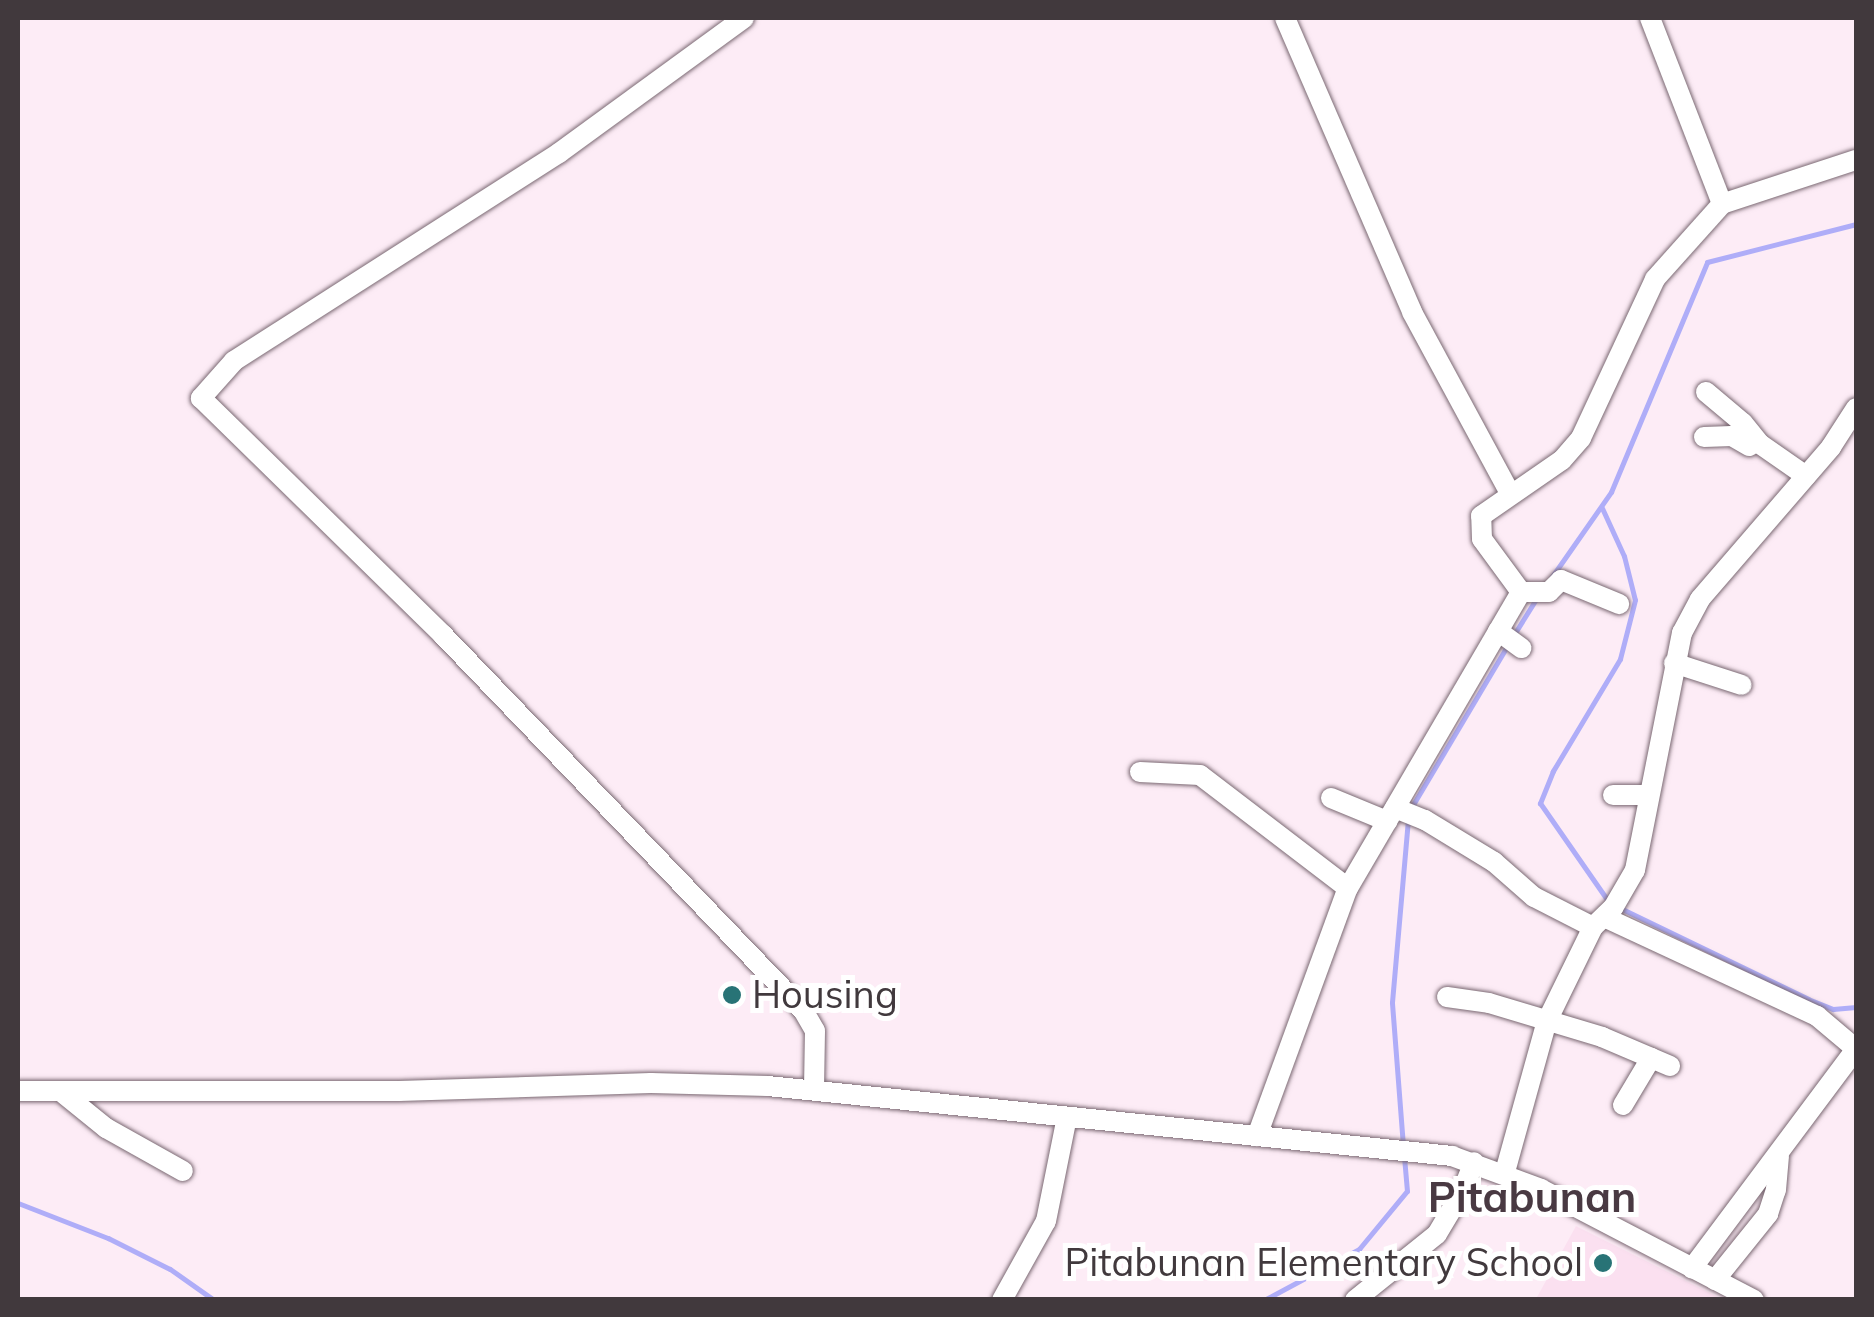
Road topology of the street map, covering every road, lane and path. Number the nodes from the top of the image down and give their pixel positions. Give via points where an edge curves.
1 (744, 18) edge
2 (1285, 18) edge
3 (1650, 18) edge
4 (1856, 160) edge
5 (1722, 204) junction
6 (1706, 392) dead end
7 (1856, 408) edge
8 (1704, 437) dead end
9 (1750, 445) junction
10 (1806, 476) junction
11 (1510, 493) junction
12 (1534, 592) junction
13 (1619, 604) dead end
14 (1674, 662) junction
15 (1742, 685) dead end
16 (1140, 772) dead end
17 (1614, 794) dead end
18 (1649, 795) junction
19 (1331, 798) dead end
20 (1403, 815) junction
21 (1348, 888) junction
22 (1608, 912) junction
23 (1447, 997) dead end
24 (1546, 1021) junction
25 (814, 1089) junction
26 (18, 1091) edge
27 (64, 1094) junction
28 (1623, 1105) dead end
29 (1067, 1117) junction
30 (1258, 1136) junction
31 (1778, 1156) junction
32 (1474, 1162) junction
33 (183, 1171) dead end
34 (1504, 1172) junction
35 (1692, 1268) junction
36 (1714, 1280) junction
37 (1002, 1300) edge
38 (1355, 1300) edge
39 (1754, 1300) edge

1 - 25 street via 543,163 234,361 202,398 443,635 803,1010 815,1031
2 - 11 street via 1412,312
3 - 5 street
4 - 5 street
5 - 11 street via 1655,280 1582,438 1562,460
6 - 9 street via 1744,422
7 - 10 street
8 - 9 street via 1732,436
9 - 10 street
10 - 14 street via 1700,599
11 - 12 street via 1480,516 1478,526
12 - 13 street via 1562,580
12 - 20 street
14 - 15 street
14 - 18 street
16 - 21 street via 1200,775
17 - 18 street
18 - 22 street via 1635,870
19 - 20 street
20 - 21 street
20 - 22 street via 1494,862 1534,897
21 - 30 street
22 - 24 street
22 - 31 street via 1817,1016 1856,1049
23 - 24 street
24 - 28 street via 1660,1062
24 - 34 street
25 - 27 street via 652,1083
25 - 29 street
26 - 27 street
27 - 33 street via 106,1128
29 - 30 street
29 - 37 street via 1046,1221
30 - 32 street
31 - 35 street
31 - 36 street via 1768,1214
32 - 34 street
32 - 38 street via 1437,1234
34 - 35 street
35 - 36 street
36 - 39 street

